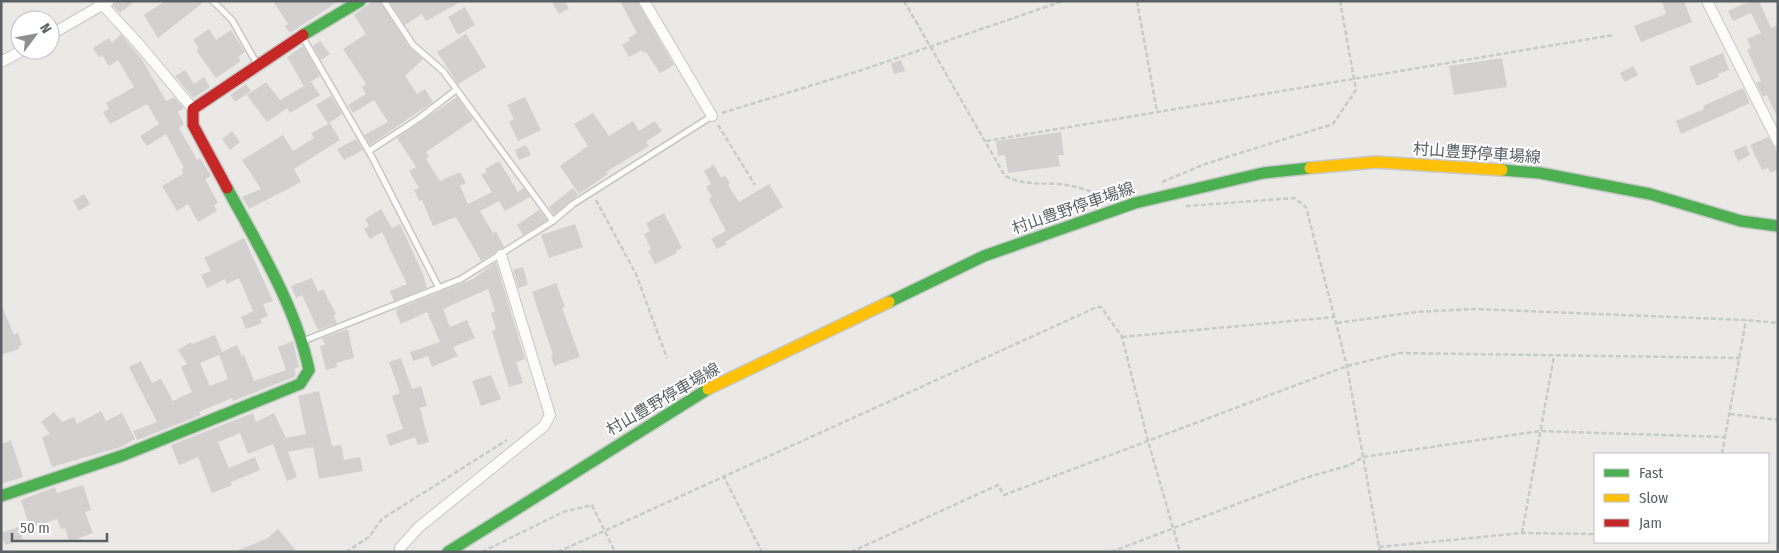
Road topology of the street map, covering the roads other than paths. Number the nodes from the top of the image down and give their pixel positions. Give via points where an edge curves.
1 (213, 1) edge
2 (360, 1) edge
3 (384, 1) edge
4 (644, 1) edge
5 (1707, 1) edge
6 (104, 3) edge
7 (60, 29) edge
8 (302, 36) junction
9 (258, 65) junction
10 (456, 90) junction
11 (192, 109) junction
12 (712, 116) joint
13 (1778, 142) edge
14 (369, 151) junction
15 (553, 221) junction
16 (1778, 226) edge
17 (501, 255) junction
18 (439, 288) junction
19 (303, 341) junction
20 (1, 496) edge
21 (400, 552) edge
22 (448, 552) edge

1 - 9 lane via 232,20
2 - 8 main road
3 - 10 lane via 413,45 442,71
4 - 12 street
5 - 13 street
6 - 7 street
6 - 11 street
8 - 9 main road
8 - 14 lane
9 - 11 main road
10 - 14 lane
10 - 15 lane
11 - 19 main road via 193,125 260,248
12 - 15 lane via 573,204
14 - 18 lane
15 - 17 lane
16 - 22 main road, 村山豊野停車場線 via 1741,221 1650,194 1540,173 1376,162 1262,173 1122,206 984,256 696,395
17 - 18 lane
17 - 21 street via 550,415 544,426 419,527
18 - 19 lane
19 - 20 main road via 309,370 300,384 124,455

